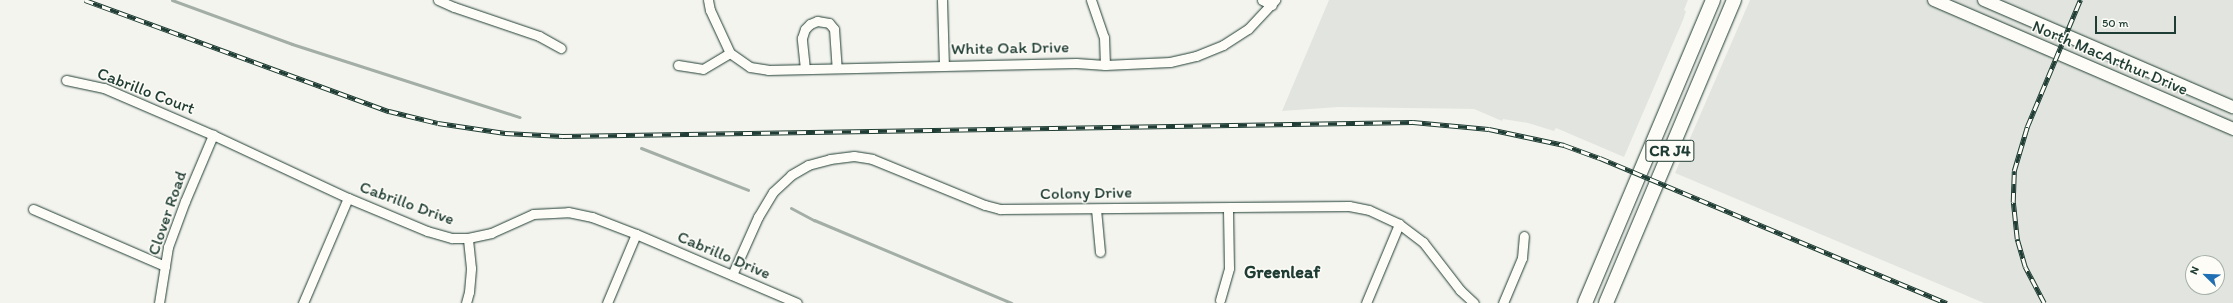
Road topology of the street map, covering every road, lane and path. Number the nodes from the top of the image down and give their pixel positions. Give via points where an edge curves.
1 (438, 0) edge
2 (708, 0) edge
3 (942, 0) edge
4 (1091, 0) edge
5 (1262, 0) edge
6 (1713, 0) edge
7 (1734, 0) edge
8 (1934, 0) edge
9 (1984, 0) edge
10 (1273, 2) edge
11 (561, 48) dead end
12 (730, 53) junction
13 (678, 65) dead end
14 (1105, 65) junction
15 (944, 66) junction
16 (837, 68) junction
17 (805, 69) junction
18 (66, 80) dead end
19 (2233, 107) edge
20 (2233, 129) edge
21 (213, 135) junction
22 (348, 198) junction
23 (1228, 208) junction
24 (33, 209) dead end
25 (1096, 209) junction
26 (1399, 224) junction
27 (636, 234) junction
28 (1524, 236) dead end
29 (468, 238) junction
30 (1100, 252) dead end
31 (165, 266) junction
32 (732, 275) junction
33 (1220, 300) dead end
34 (159, 303) edge
35 (303, 303) edge
36 (466, 303) edge
37 (607, 303) edge
38 (797, 303) edge
39 (1366, 303) edge
40 (1474, 303) edge
41 (1503, 303) edge
42 (1585, 303) edge
43 (1606, 303) edge

1 - 11 street via 539,36
2 - 12 street
3 - 15 street
4 - 14 street via 1104,37
5 - 10 street
6 - 42 main road, CR J4
7 - 43 main road, CR J4
8 - 20 main road, North MacArthur Drive
9 - 19 main road, North MacArthur Drive
10 - 14 street, White Oak Drive via 1248,29 1223,45 1196,56 1170,62
12 - 13 street via 703,69
12 - 17 street, White Oak Drive via 750,67 768,70
14 - 15 street, White Oak Drive via 1076,62
15 - 16 street, White Oak Drive
16 - 17 street, White Oak Drive
16 - 17 street via 834,29 829,23 817,22 805,29 802,38
18 - 21 street, Cabrillo Court via 104,88
21 - 22 street, Cabrillo Drive
21 - 31 street, Clover Road via 168,247
22 - 29 street, Cabrillo Drive via 428,231 452,238
22 - 35 street
23 - 25 street, Colony Drive
23 - 26 street, Colony Drive via 1349,206 1369,210
23 - 33 street via 1229,268
24 - 31 street
25 - 30 street
25 - 32 street, Colony Drive via 1000,209 872,159 854,156 830,159 808,165 791,175 773,192 758,217
26 - 39 street
26 - 40 street, Colony Drive via 1423,242 1460,290
27 - 29 street, Cabrillo Drive via 592,217 568,212 546,212 533,214 491,233
27 - 32 street, Cabrillo Drive
27 - 37 street
28 - 41 street via 1522,258
29 - 36 street via 471,268
31 - 34 street, Clover Road
32 - 38 street, Cabrillo Drive

